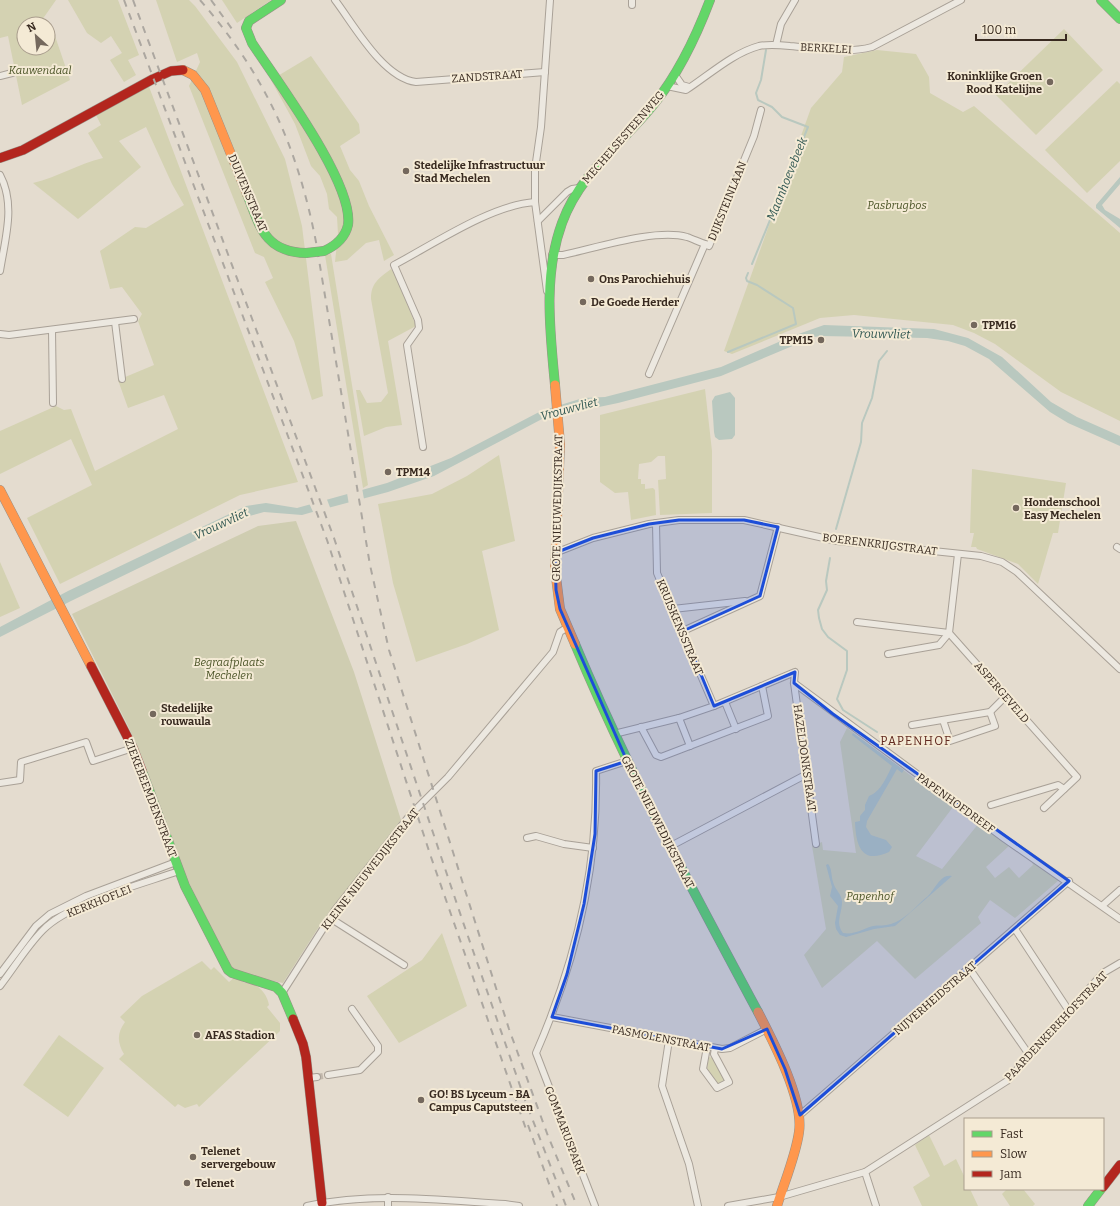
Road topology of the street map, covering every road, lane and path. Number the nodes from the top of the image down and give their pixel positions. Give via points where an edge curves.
1 (281, 0) edge
2 (335, 0) edge
3 (550, 0) edge
4 (710, 0) edge
5 (795, 0) edge
6 (961, 0) edge
7 (1101, 0) edge
8 (1120, 19) edge
9 (776, 45) junction
10 (544, 72) junction
11 (12, 73) dead end
12 (675, 75) junction
13 (0, 76) edge
14 (667, 86) junction
15 (691, 87) junction
16 (761, 110) dead end
17 (0, 158) edge
18 (0, 175) edge
19 (579, 188) junction
20 (535, 202) junction
21 (538, 221) junction
22 (3, 240) edge
23 (705, 244) junction
24 (552, 255) junction
25 (0, 270) edge
26 (547, 294) junction
27 (134, 319) dead end
28 (115, 322) junction
29 (52, 330) junction
30 (0, 334) edge
31 (649, 374) dead end
32 (122, 379) dead end
33 (52, 403) dead end
34 (558, 424) joint
35 (423, 447) dead end
36 (0, 490) edge
37 (656, 523) junction
38 (778, 527) junction
39 (556, 553) junction
40 (958, 554) junction
41 (751, 601) junction
42 (673, 609) junction
43 (857, 622) dead end
44 (568, 627) junction
45 (683, 631) junction
46 (949, 633) junction
47 (888, 654) dead end
48 (1120, 669) edge
49 (794, 683) junction
50 (762, 686) junction
51 (1006, 696) junction
52 (725, 702) junction
53 (714, 706) junction
54 (990, 712) junction
55 (679, 718) junction
56 (943, 720) junction
57 (912, 725) dead end
58 (641, 728) junction
59 (736, 729) junction
60 (614, 734) junction
61 (690, 746) junction
62 (133, 748) junction
63 (627, 761) junction
64 (807, 774) junction
65 (0, 782) edge
66 (1064, 789) junction
67 (991, 805) dead end
68 (1044, 808) dead end
69 (527, 838) dead end
70 (816, 844) dead end
71 (669, 847) junction
72 (593, 848) junction
73 (176, 862) junction
74 (180, 871) junction
75 (1069, 881) junction
76 (1120, 890) edge
77 (1103, 905) junction
78 (330, 918) junction
79 (1120, 919) edge
80 (1015, 929) junction
81 (1120, 963) edge
82 (404, 965) dead end
83 (969, 968) junction
84 (0, 974) edge
85 (0, 986) edge
86 (282, 993) junction
87 (352, 1009) dead end
88 (1069, 1011) junction
89 (552, 1017) junction
90 (767, 1029) junction
91 (669, 1040) junction
92 (707, 1047) junction
93 (715, 1048) junction
94 (1030, 1056) junction
95 (328, 1075) tunnel mouth
96 (800, 1115) junction
97 (1120, 1165) edge
98 (865, 1172) junction
99 (1104, 1185) edge
100 (1100, 1190) edge
101 (388, 1197) junction
102 (778, 1201) edge
103 (322, 1203) junction
104 (504, 1205) edge
105 (307, 1206) edge
106 (388, 1206) edge
107 (519, 1206) edge
108 (594, 1206) edge
109 (698, 1206) edge
110 (728, 1206) edge
111 (876, 1206) edge
112 (1088, 1206) edge

1 - 17 street, DUIVENSTRAAT, bridge via 249,21 246,28 269,70 321,150 345,202 348,220 343,237 336,245 324,251 306,253 283,251 272,244 255,214 205,90 195,76 184,70 168,72 128,90 23,150
2 - 10 street, ZANDSTRAAT via 382,61 406,81
3 - 10 street
4 - 12 street, MECHELSESTEENWEG via 694,42
5 - 9 street via 781,24
6 - 9 street, BERKELEI via 878,45 861,50
7 - 8 street
9 - 15 street, BERKELEI via 760,46 740,54
10 - 20 street via 541,127 535,169
11 - 13 street
12 - 14 street, MECHELSESTEENWEG
12 - 15 street via 682,85
14 - 15 street via 686,90
14 - 19 street, MECHELSESTEENWEG via 646,114 605,156
16 - 23 street, DIJKSTEINLAAN via 754,136 709,246
18 - 22 street via 6,185 10,206
19 - 21 street, MECHELSESTEENWEG via 567,192
19 - 24 street, MECHELSESTEENWEG via 565,215
20 - 21 street
20 - 35 street via 495,211 394,265 418,320 419,328 407,344
21 - 26 street
22 - 25 street
23 - 24 street via 687,237 655,236
23 - 31 street, DIJKSTEINLAAN
24 - 26 street, MECHELSESTEENWEG
26 - 34 street, MECHELSESTEENWEG
27 - 28 street
28 - 29 street
28 - 32 street
29 - 30 street
29 - 33 street
34 - 39 street, GROTE NIEUWEDIJKSTRAAT via 560,442
36 - 62 street, ZIEKEBEEMDENSTRAAT
37 - 38 street, BOERENKRIJGSTRAAT via 679,520 744,520
37 - 39 street, BOERENKRIJGSTRAAT via 593,538
37 - 42 street, KRUISKENSSTRAAT via 657,573
38 - 40 street, BOERENKRIJGSTRAAT via 837,541
38 - 41 street via 763,592
39 - 44 street, GROTE NIEUWEDIJKSTRAAT via 556,590 560,610
40 - 46 street
40 - 48 street, BOERENKRIJGSTRAAT via 981,556 1002,562 1017,572
41 - 42 street
41 - 45 street
42 - 45 street, KRUISKENSSTRAAT
43 - 46 street
44 - 60 street, GROTE NIEUWEDIJKSTRAAT
44 - 78 street, KLEINE NIEUWEDIJKSTRAAT via 560,632 553,652 448,777 410,815
45 - 53 street, KRUISKENSSTRAAT
46 - 47 street via 939,645
46 - 51 street, ASPERGEVELD
49 - 50 street, HAZELDONKSTRAAT via 795,672
49 - 64 street, HAZELDONKSTRAAT
49 - 75 street, PAPENHOFDREEF via 1005,839
50 - 52 street
50 - 59 street via 768,716
51 - 54 street
51 - 66 street, ASPERGEVELD via 1077,777
52 - 53 street
52 - 59 street
53 - 55 street
54 - 56 street
54 - 56 street via 995,726 950,740
55 - 58 street
55 - 61 street
56 - 57 street
58 - 60 street
58 - 61 street via 658,757
59 - 61 street
60 - 63 street, GROTE NIEUWEDIJKSTRAAT
62 - 65 street via 93,761 86,742 21,762 20,780
62 - 73 street, ZIEKEBEEMDENSTRAAT
63 - 71 street, GROTE NIEUWEDIJKSTRAAT
63 - 72 street via 596,771
64 - 70 street, HAZELDONKSTRAAT
64 - 71 street
66 - 67 street via 1058,785
66 - 68 street, ASPERGEVELD
69 - 72 street via 536,836 564,844
71 - 90 street, GROTE NIEUWEDIJKSTRAAT
72 - 89 street via 574,946
73 - 74 street, ZIEKEBEEMDENSTRAAT
73 - 84 street, KERKHOFLEI via 86,896 50,914 36,926
74 - 85 street, KERKHOFLEI via 65,913 43,930
74 - 86 street, ZIEKEBEEMDENSTRAAT via 185,886 228,970 276,987
75 - 77 street, PAPENHOFDREEF
75 - 80 street, NIJVERHEIDSTRAAT
76 - 77 street
77 - 79 street, PAPENHOFDREEF
78 - 82 street
78 - 86 street, KLEINE NIEUWEDIJKSTRAAT
80 - 83 street, NIJVERHEIDSTRAAT
80 - 88 street
81 - 88 street, PAARDENKERKHOFSTRAAT via 1103,973
83 - 94 street
83 - 96 street, NIJVERHEIDSTRAAT
86 - 103 street via 303,1044 313,1078
87 - 95 street via 378,1046 378,1052 360,1070
88 - 94 street, PAARDENKERKHOFSTRAAT
89 - 91 street, PASMOLENSTRAAT
89 - 108 street, GOMMARUSPARK via 536,1054
90 - 93 street, PASMOLENSTRAAT via 730,1048
90 - 96 street, GROTE NIEUWEDIJKSTRAAT via 785,1069
91 - 92 street, PASMOLENSTRAAT
91 - 109 street via 662,1086 689,1164
92 - 93 street, PASMOLENSTRAAT
92 - 93 street via 704,1069 717,1088 729,1082 714,1054
94 - 98 street, PAARDENKERKHOFSTRAAT via 1007,1081
96 - 102 street, GROTE NIEUWEDIJKSTRAAT via 799,1133
97 - 99 street
98 - 102 street, PAARDENKERKHOFSTRAAT
98 - 111 street
100 - 112 street
101 - 103 street
101 - 104 street
101 - 106 street
102 - 110 street, PAARDENKERKHOFSTRAAT
103 - 105 street
104 - 107 street

